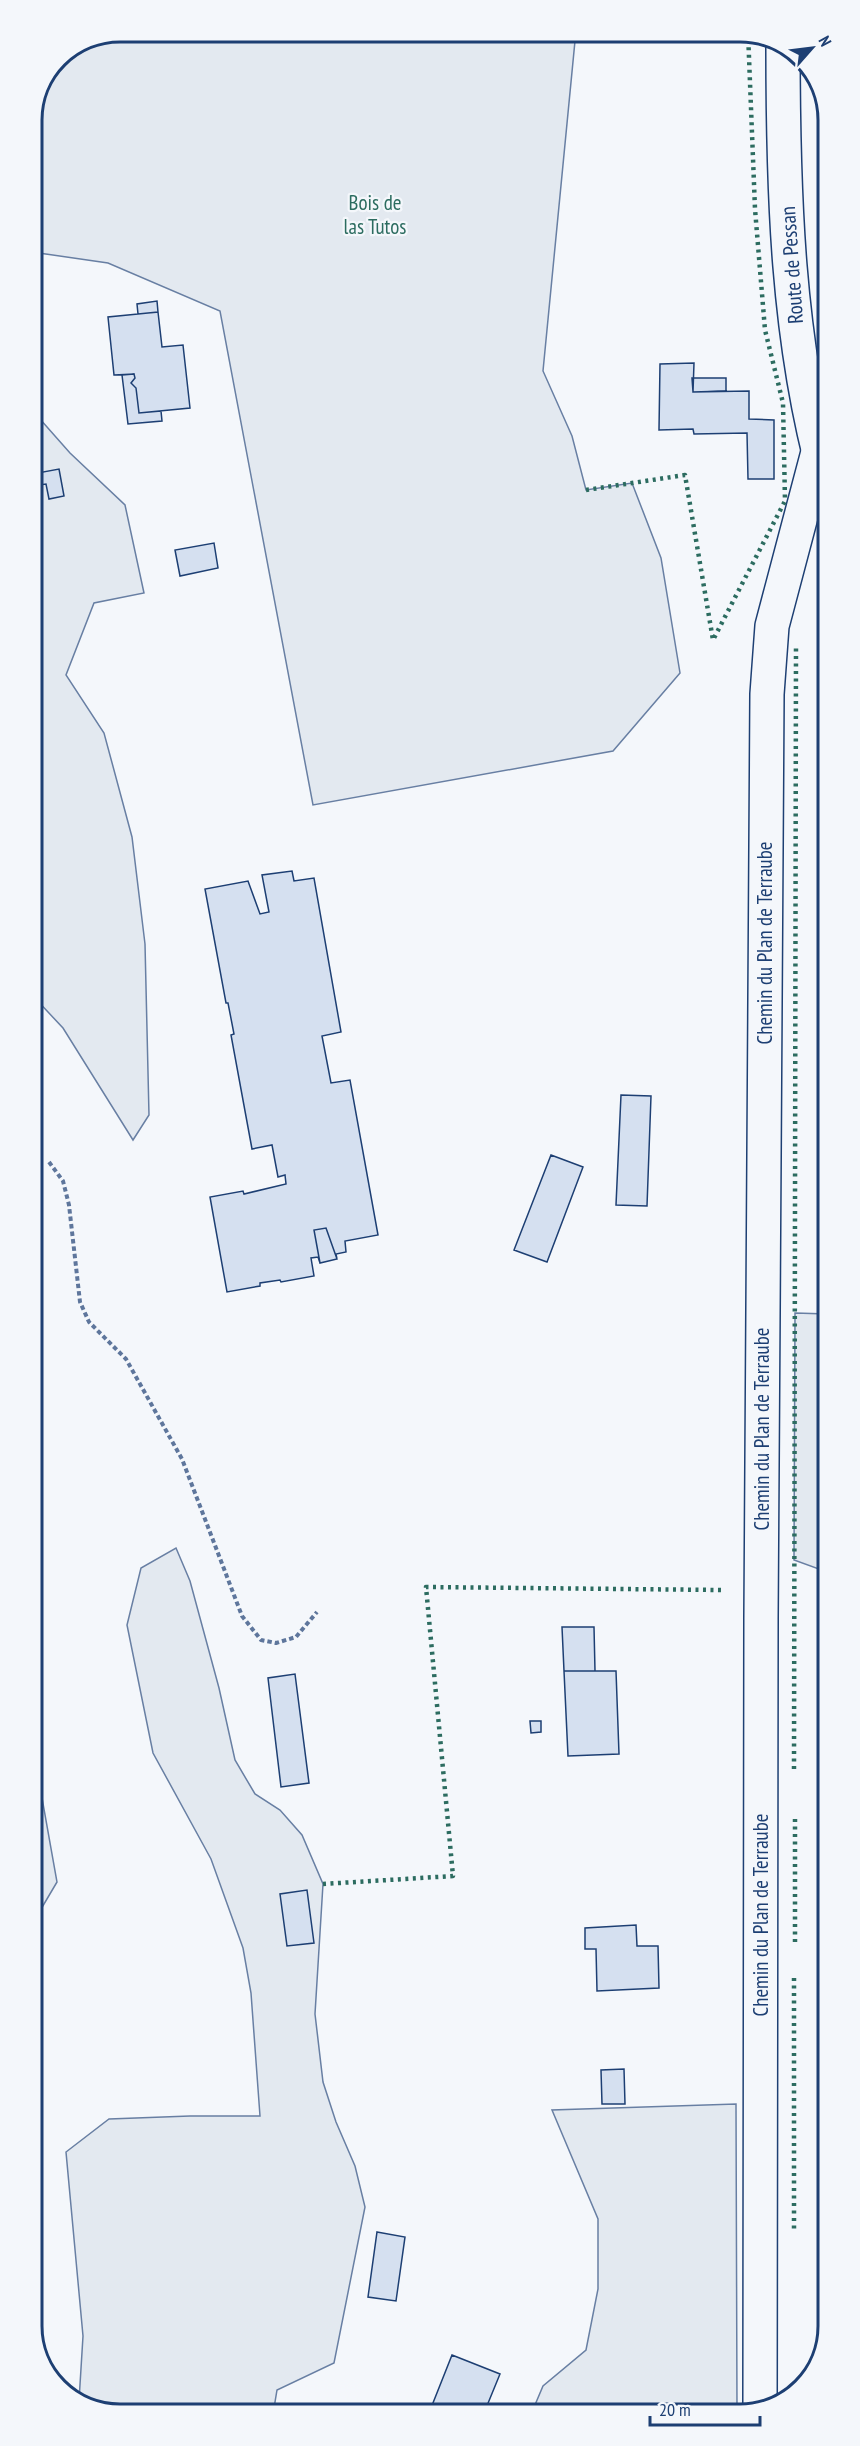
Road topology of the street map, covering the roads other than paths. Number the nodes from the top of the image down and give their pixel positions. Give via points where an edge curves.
1 (783, 78) edge
2 (818, 447) edge
3 (818, 479) edge
4 (760, 2401) edge

1 - 2 street, Route de Pessan via 789,247 798,350
3 - 4 street, Chemin du Plan de Terraube via 772,627 767,693

